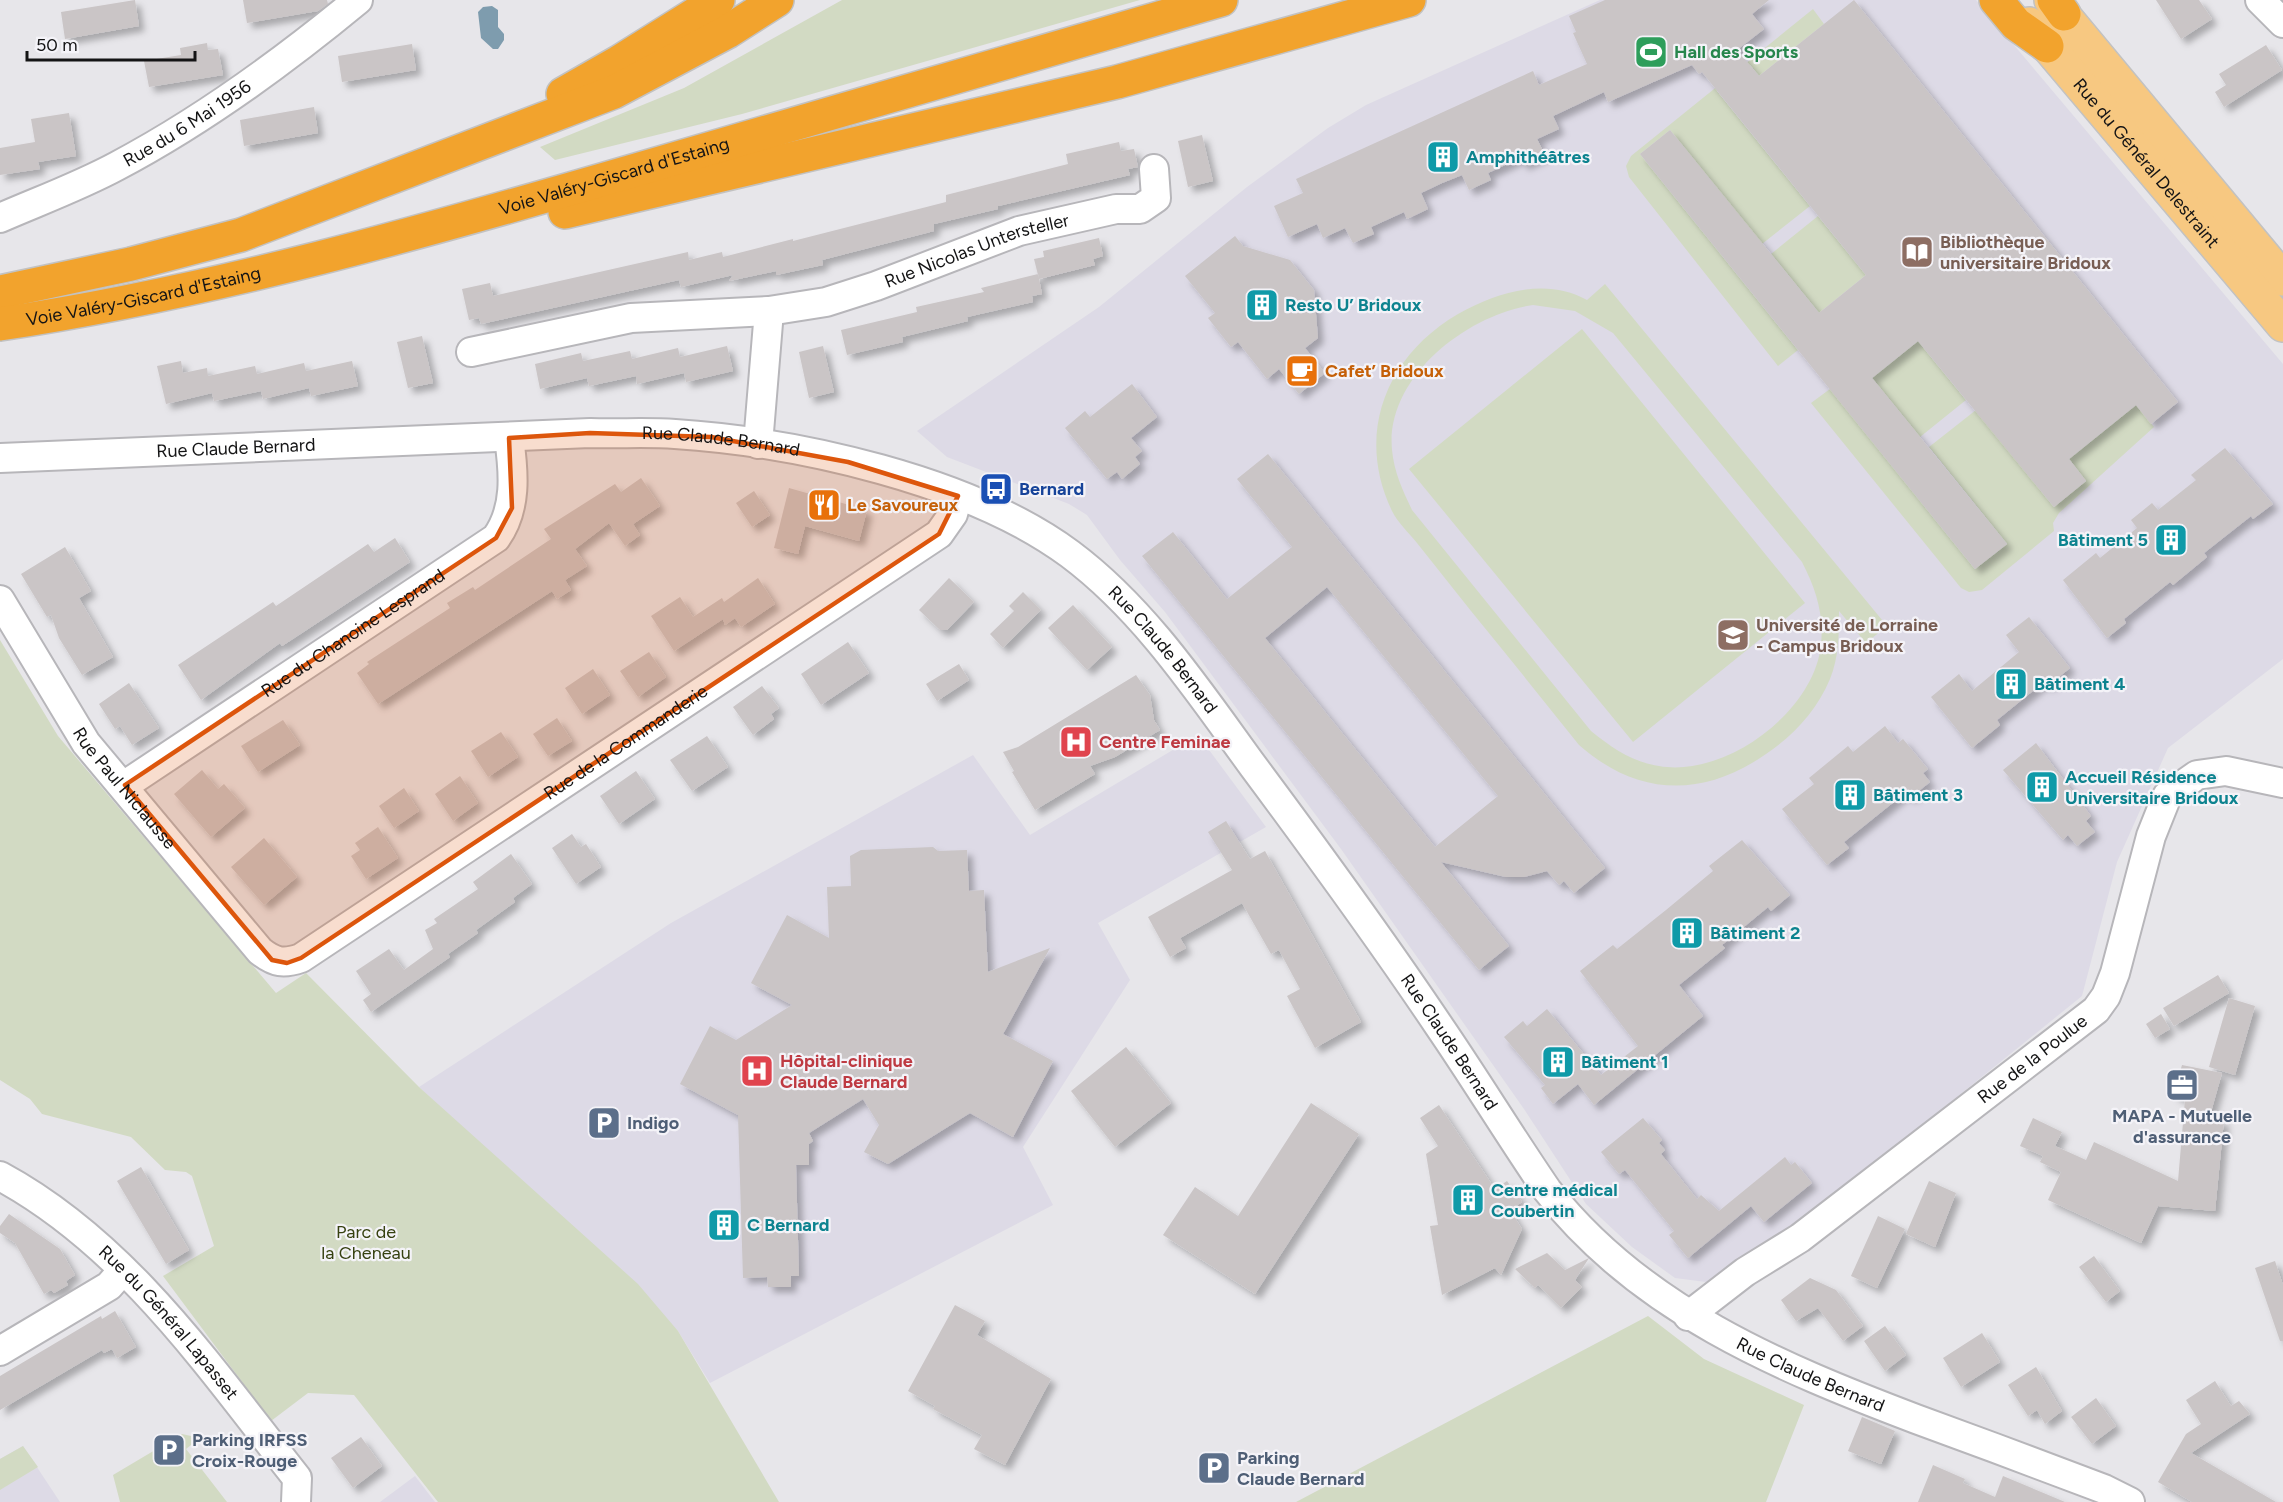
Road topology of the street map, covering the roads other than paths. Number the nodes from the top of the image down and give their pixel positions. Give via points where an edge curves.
1 (358, 0) edge
2 (718, 0) edge
3 (777, 0) edge
4 (1221, 0) edge
5 (1409, 0) edge
6 (1996, 0) edge
7 (2009, 0) edge
8 (2260, 0) edge
9 (2056, 5) edge
10 (2283, 23) edge
11 (2047, 46) junction
12 (451, 156) junction
13 (1154, 169) dead end
14 (0, 219) edge
15 (357, 248) junction
16 (2283, 279) edge
17 (0, 292) edge
18 (769, 310) junction
19 (0, 324) edge
20 (2283, 325) edge
21 (471, 352) dead end
22 (509, 438) junction
23 (758, 444) junction
24 (0, 458) edge
25 (958, 496) junction
26 (0, 600) edge
27 (2283, 783) edge
28 (125, 785) junction
29 (272, 960) joint
30 (0, 1176) edge
31 (123, 1270) junction
32 (1688, 1316) junction
33 (0, 1351) edge
34 (296, 1502) edge
35 (2130, 1502) edge

1 - 14 street, Rue du 6 Mai 1956 via 234,96 118,165
2 - 12 highway via 619,62
3 - 12 highway, Voie Valéry-Giscard d'Estaing via 727,32 614,92
4 - 15 highway, Voie Valéry-Giscard d'Estaing
5 - 15 highway via 1117,82 899,135 546,217
6 - 11 highway via 2016,24
7 - 11 main road, Rue du Général Delestraint
8 - 10 street
9 - 16 main road, Rue du Général Delestraint
11 - 20 main road, Rue du Général Delestraint
12 - 17 highway, Voie Valéry-Giscard d'Estaing via 242,235
13 - 18 street, Rue Nicolas Untersteller via 1156,198 1140,208 1116,208 1018,231 826,302
15 - 19 highway, Voie Valéry-Giscard d'Estaing via 194,287
18 - 21 street, Rue Nicolas Untersteller via 632,318
18 - 23 street
22 - 23 street, Rue Claude Bernard via 671,434
22 - 24 street, Rue Claude Bernard
22 - 28 street, Rue du Chanoine Lesprand via 512,508 496,538
23 - 25 street, Rue Claude Bernard via 848,462
25 - 29 street, Rue de la Commanderie via 953,514 939,534 301,958 287,963
25 - 32 street, Rue Claude Bernard via 997,512 1070,554 1111,589 1161,644 1358,909 1561,1208 1621,1264
26 - 28 street, Rue Paul Niclausse via 87,743
27 - 32 street, Rue de la Poulue via 2226,771 2197,775 2167,796 2151,836 2115,973 2096,1010 1800,1238 1744,1272
28 - 29 street, Rue Paul Niclausse via 260,951
30 - 31 street, Rue du Général Lapasset via 64,1217
31 - 33 street via 109,1286
31 - 34 street, Rue du Général Lapasset via 187,1340 297,1478
32 - 35 street, Rue Claude Bernard via 1744,1348 1818,1382

